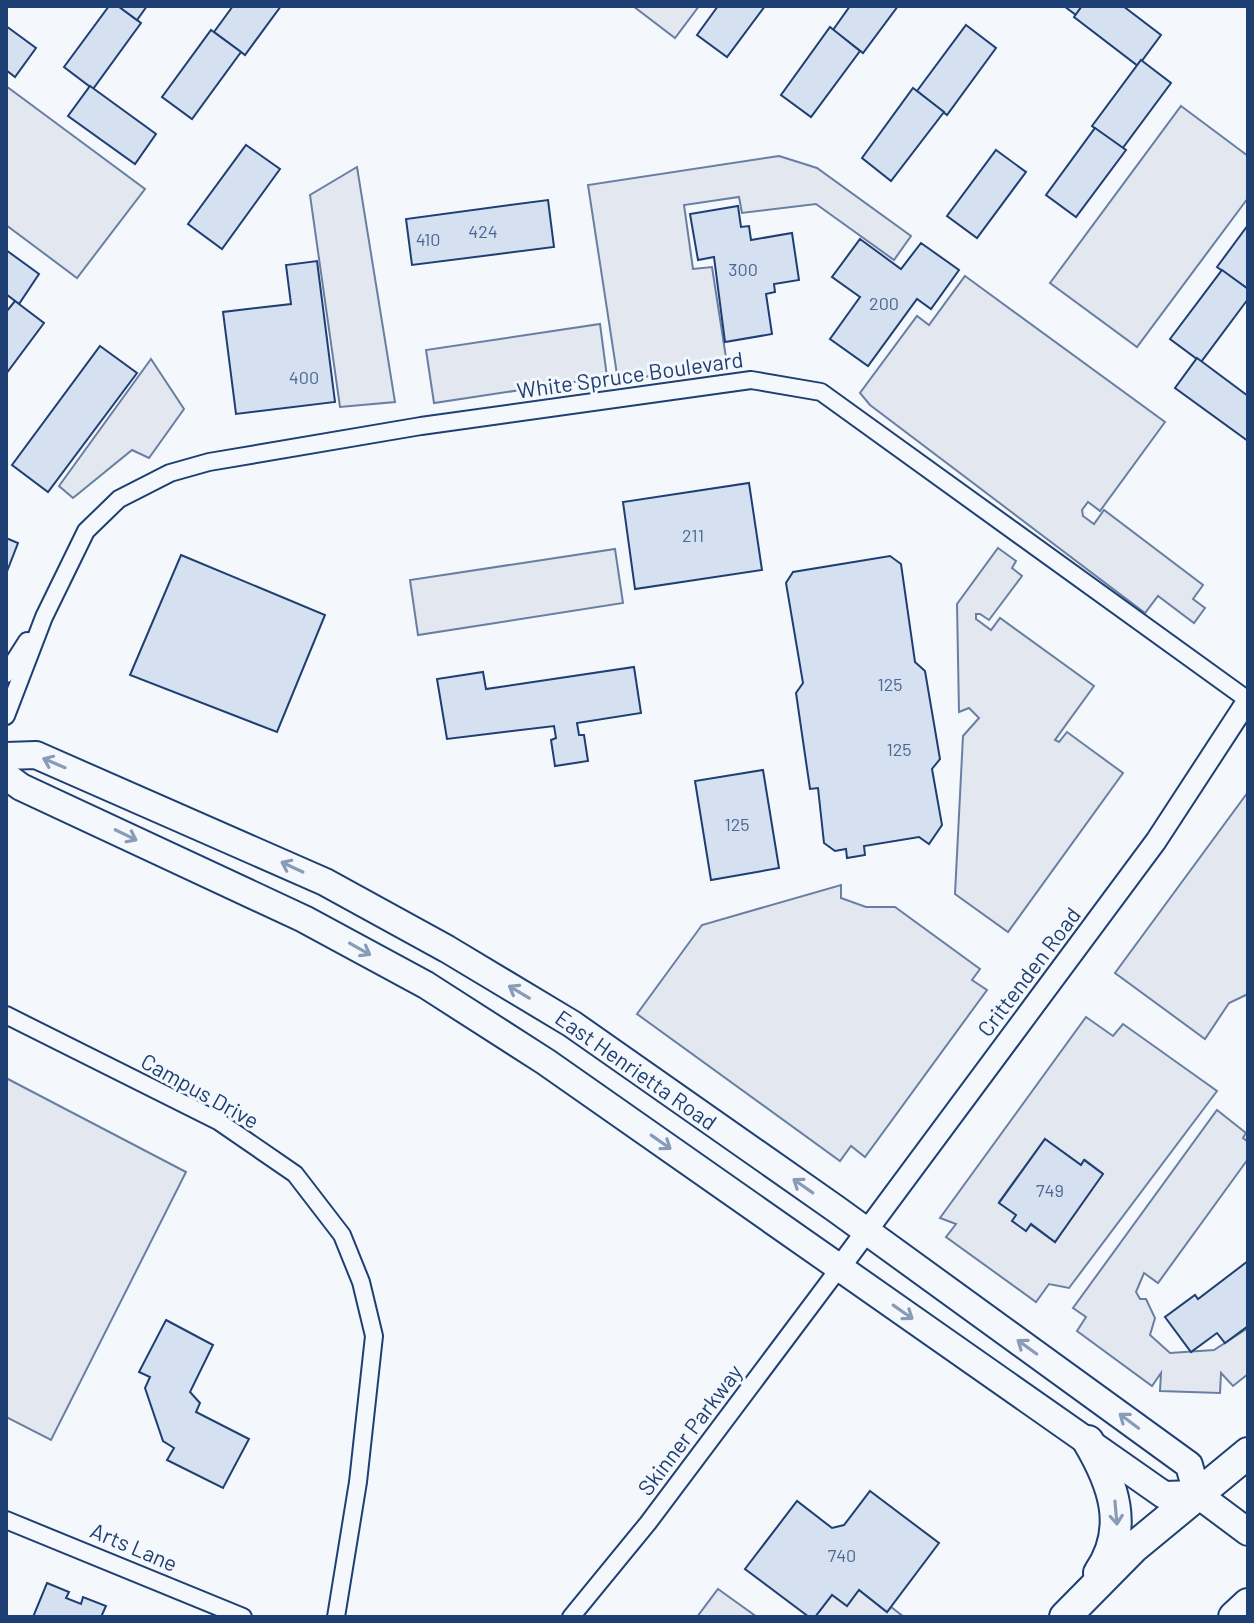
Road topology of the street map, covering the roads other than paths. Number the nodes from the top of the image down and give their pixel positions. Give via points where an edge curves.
1 (44, 617) junction
2 (6, 674) edge
3 (1248, 700) edge
4 (6, 716) edge
5 (6, 756) edge
6 (6, 776) edge
7 (6, 1015) edge
8 (867, 1231) junction
9 (840, 1267) junction
10 (1088, 1441) junction
11 (1248, 1453) edge
12 (1197, 1494) junction
13 (6, 1520) edge
14 (1248, 1532) edge
15 (1248, 1604) edge
16 (1069, 1612) edge
17 (243, 1617) edge
18 (336, 1617) edge
19 (571, 1617) edge
20 (1234, 1617) edge

1 - 2 street, White Spruce Boulevard
1 - 3 street, White Spruce Boulevard via 86,531 119,499 170,473 421,426 751,380 821,392
1 - 4 street, White Spruce Boulevard
3 - 8 street, Crittenden Road via 1156,841
8 -> 5 main road, East Henrietta Road via 572,1024 447,949 325,882 176,814 36,755
6 -> 9 main road, East Henrietta Road via 304,919 426,985
7 - 18 street, Campus Drive via 218,1121 295,1174 342,1235 374,1336
8 - 9 street, Crittenden Road
12 -> 8 main road, East Henrietta Road via 1189,1465
9 -> 10 main road, East Henrietta Road
9 - 19 street, Skinner Parkway
10 - 12 main road, East Henrietta Road via 1164,1495
10 -> 16 highway via 1112,1491 1116,1532 1104,1566
11 - 12 highway
12 - 14 main road, East Henrietta Road
12 - 16 highway
13 - 17 street, Arts Lane
15 - 20 highway

